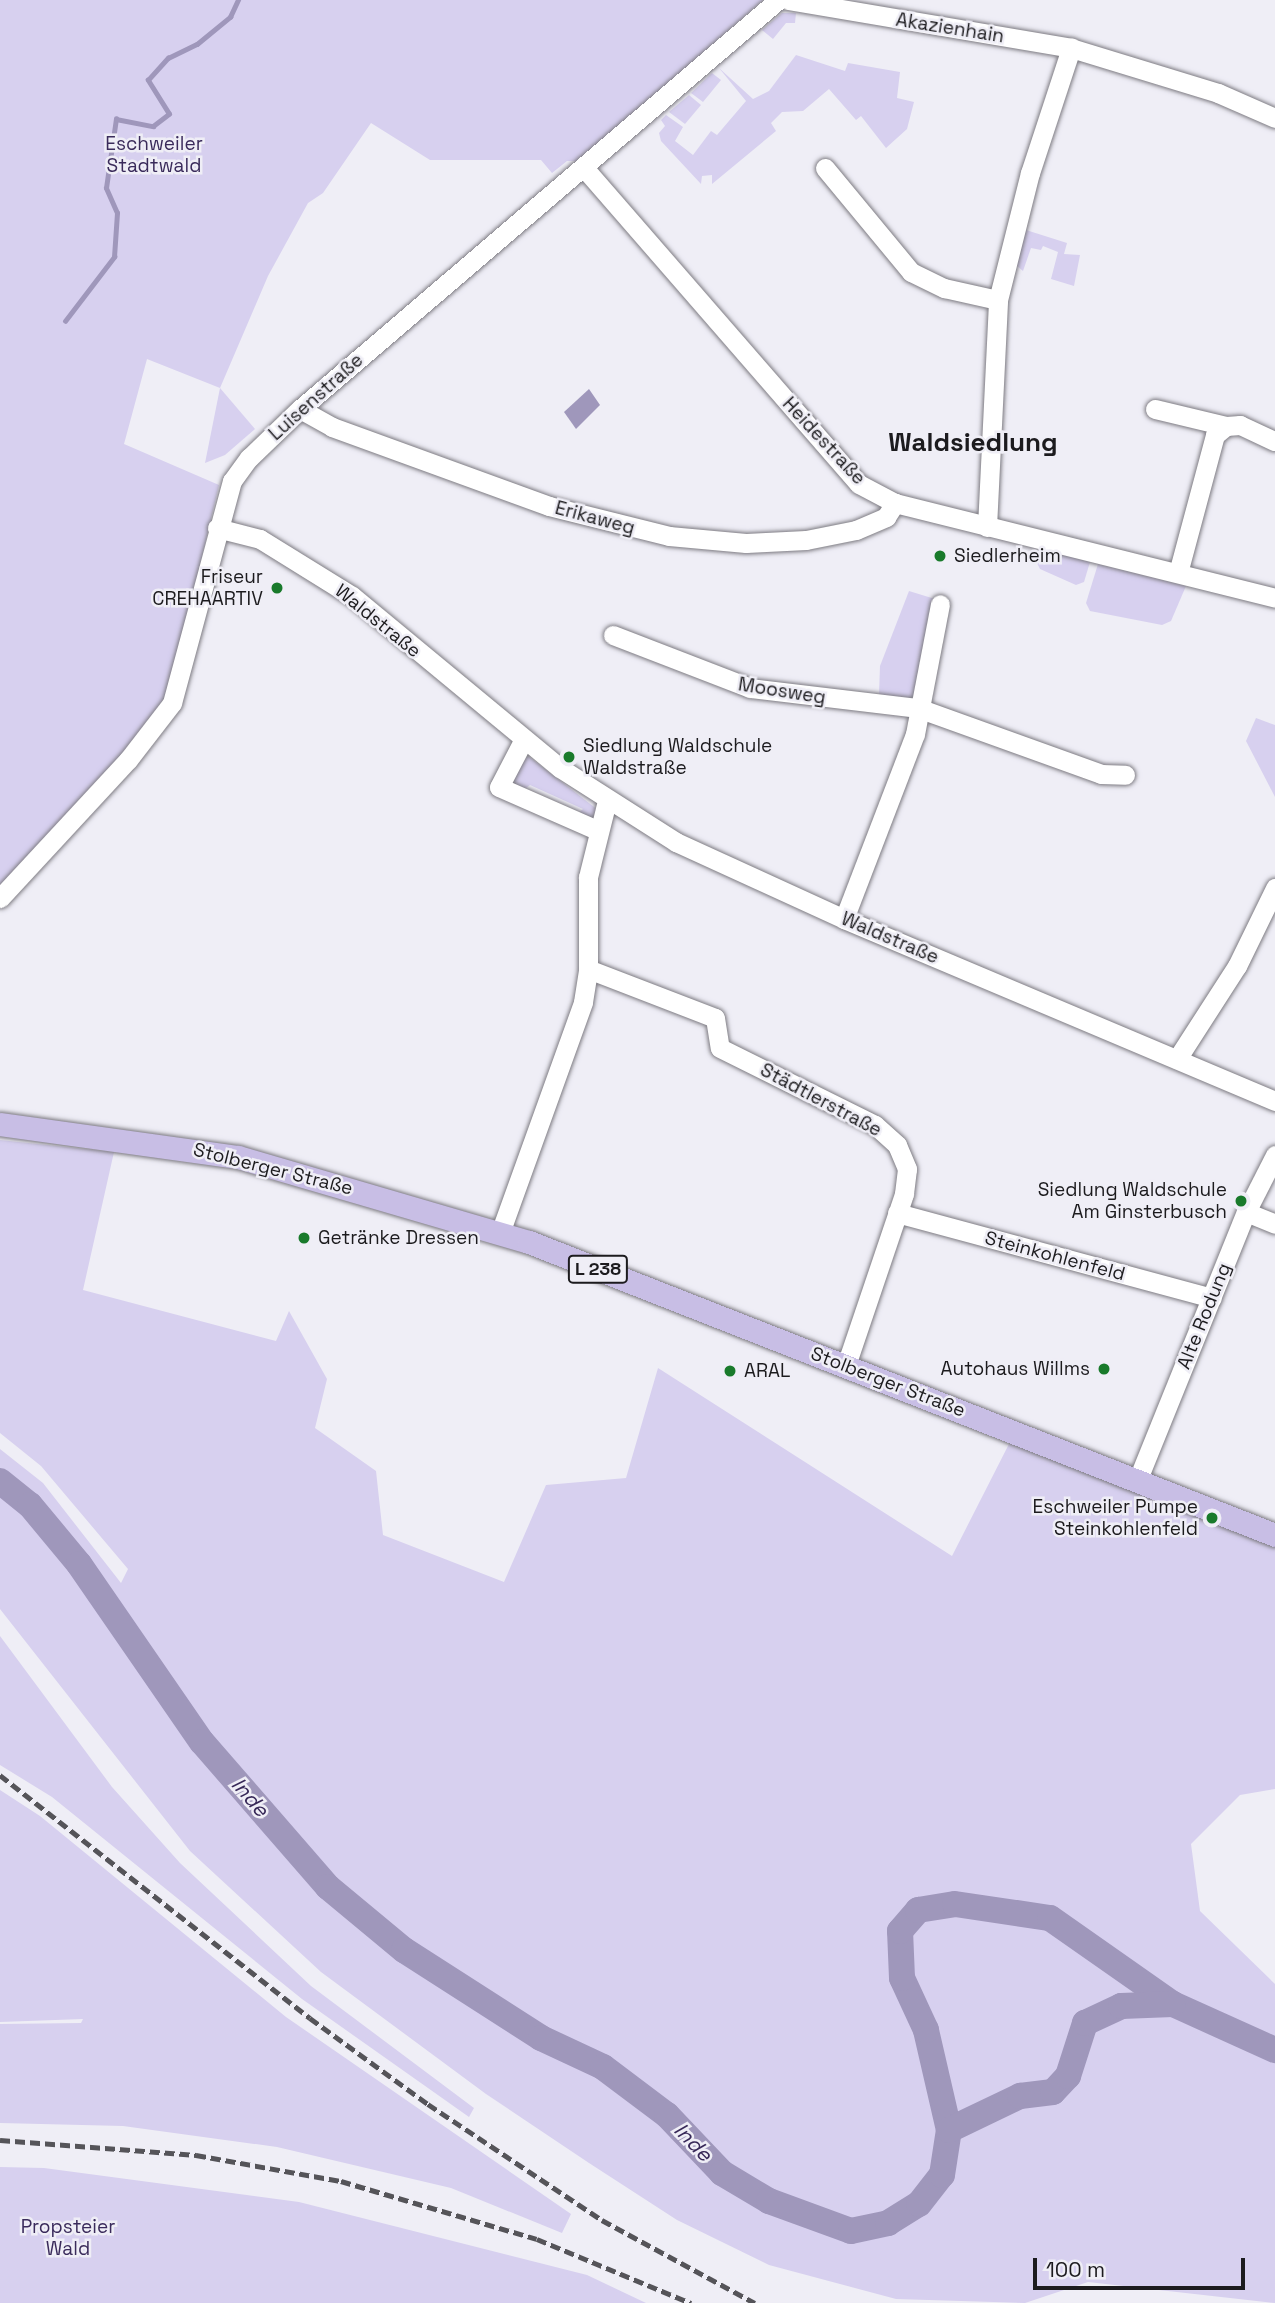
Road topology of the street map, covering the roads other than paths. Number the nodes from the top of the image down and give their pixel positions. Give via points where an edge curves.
1 (778, 0) edge
2 (788, 0) edge
3 (1071, 48) junction
4 (1275, 118) edge
5 (825, 168) dead end
6 (585, 169) junction
7 (998, 300) junction
8 (300, 409) junction
9 (1155, 409) dead end
10 (1226, 426) junction
11 (1275, 441) edge
12 (895, 503) junction
13 (986, 527) junction
14 (217, 528) junction
15 (1178, 573) junction
16 (1275, 598) edge
17 (940, 604) dead end
18 (613, 635) dead end
19 (918, 708) junction
20 (524, 739) junction
21 (1125, 775) dead end
22 (607, 801) junction
23 (597, 830) junction
24 (1275, 888) edge
25 (0, 898) edge
26 (844, 919) junction
27 (588, 969) junction
28 (1177, 1059) junction
29 (1275, 1101) edge
30 (0, 1124) edge
31 (1275, 1156) edge
32 (897, 1213) junction
33 (1246, 1213) junction
34 (1275, 1224) edge
35 (500, 1233) junction
36 (1212, 1298) junction
37 (846, 1365) junction
38 (1138, 1479) junction
39 (1275, 1535) edge

1 - 6 street, Luisenstraße
2 - 3 street, Akazienhain
3 - 4 street, Akazienhain via 1182,80
3 - 7 street via 1030,173
5 - 7 street via 911,272 944,288
6 - 8 street, Luisenstraße
6 - 12 street, Heidestraße via 859,484
7 - 13 street
8 - 12 street, Erikaweg via 332,427 549,506 669,536 746,543 806,540 856,530 886,517
8 - 14 street, Luisenstraße via 232,481
9 - 10 street
10 - 11 street via 1247,426
10 - 15 street via 1211,443
12 - 13 street, Heidestraße
13 - 15 street, Heidestraße
14 - 20 street, Waldstraße via 260,539 352,596
14 - 25 street, Luisenstraße via 172,703 128,760
15 - 16 street, Heidestraße
17 - 19 street
18 - 19 street, Moosweg via 750,688
19 - 21 street, Moosweg via 1101,774
19 - 26 street via 915,734
20 - 22 street, Waldstraße
20 - 23 street via 499,787
22 - 23 street
22 - 26 street, Waldstraße via 676,842
23 - 27 street via 585,915
24 - 28 street via 1237,966
26 - 28 street, Waldstraße
27 - 32 street, Städtlerstraße via 715,1018 720,1048 889,1136 907,1169
27 - 35 street via 583,1002
28 - 29 street, Waldstraße
30 - 35 main road, Stolberger Straße / L 238 via 238,1157
31 - 33 street, Alte Rodung
32 - 36 street, Steinkohlenfeld
32 - 37 street, Städtlerstraße
33 - 34 street
33 - 36 street, Alte Rodung
35 - 37 main road, Stolberger Straße / L 238
36 - 38 street, Alte Rodung
37 - 38 main road, Stolberger Straße / L 238
38 - 39 main road, Stolberger Straße / L 238

